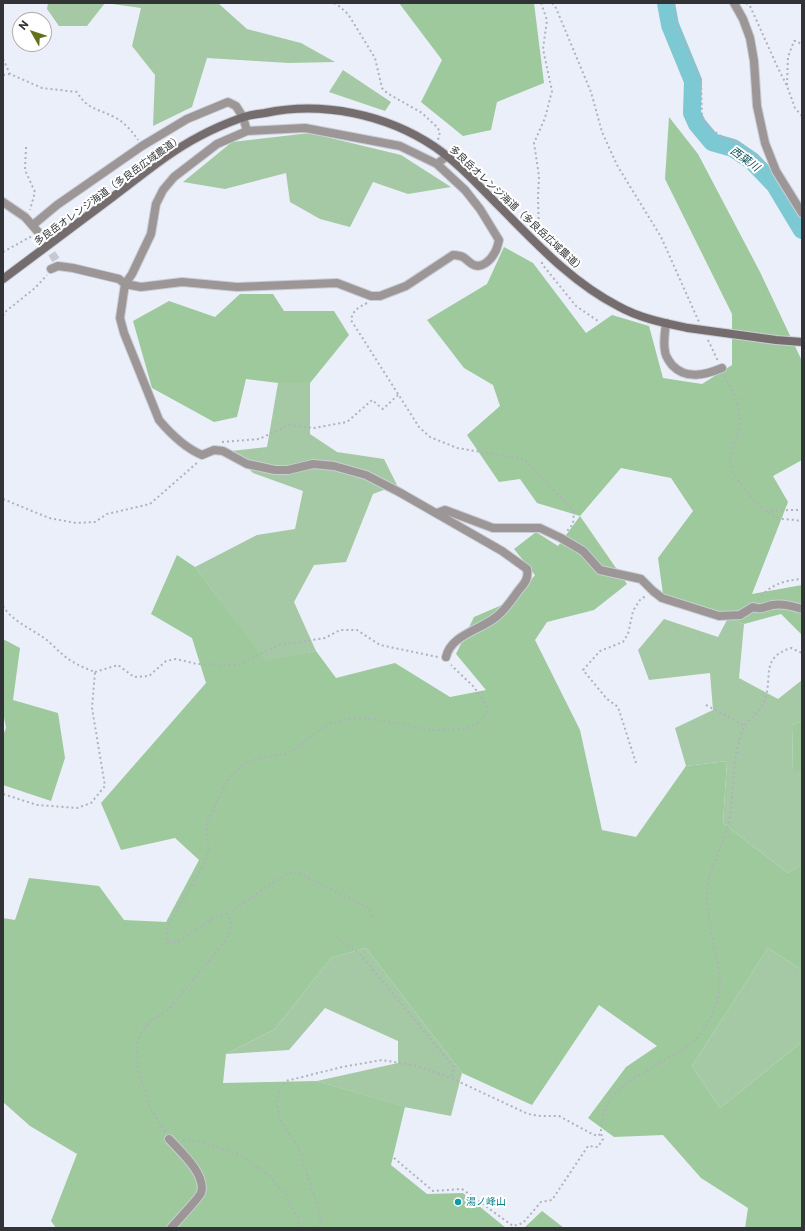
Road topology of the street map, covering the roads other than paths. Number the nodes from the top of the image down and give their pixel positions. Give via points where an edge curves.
1 (734, 3) edge
2 (243, 117) junction
3 (247, 131) junction
4 (447, 156) junction
5 (437, 164) junction
6 (3, 202) edge
7 (802, 213) edge
8 (33, 225) junction
9 (38, 233) tunnel mouth
10 (55, 265) road end
11 (3, 279) edge
12 (125, 284) junction
13 (666, 323) junction
14 (802, 342) edge
15 (722, 368) road end
16 (437, 513) junction
17 (802, 609) edge
18 (446, 657) road end
19 (169, 1139) road end
20 (171, 1228) edge

1 - 7 street via 750,38 758,106 766,143 776,171
2 - 3 street
2 - 4 street, 多良岳オレンジ海道（多良岳広域農道） via 281,110 322,109 348,112 384,121 415,135
2 - 8 street via 236,106 228,102 186,119 142,146 57,205
2 - 11 street, 多良岳オレンジ海道（多良岳広域農道） via 200,136 165,158
3 - 5 street via 305,128 400,146
3 - 12 street via 217,144 174,177 163,190 156,204 151,234
4 - 5 street
4 - 13 street, 多良岳オレンジ海道（多良岳広域農道） via 573,277 619,307
5 - 12 street via 466,190 499,240 496,252 487,263 474,265 462,256 453,255 406,286 380,296 371,296 337,283 237,287 182,282 141,287
6 - 8 street
8 - 9 street
10 - 12 street via 119,279
12 - 16 street via 120,318 158,420 193,452 202,455 214,450 223,451 247,464 275,470 288,470 313,464 334,466 366,475
13 - 14 street, 多良岳オレンジ海道（多良岳広域農道）, bridge
13 - 15 street via 665,353 674,366 694,375
16 - 17 street via 445,510 493,528 540,528 583,551 600,570 641,579 662,598 719,616 740,616 753,607 759,609 774,605
16 - 18 street via 502,551 527,569 528,574 527,581 508,606 495,618 462,636 452,645
19 - 20 street via 196,1170 201,1182 201,1193

